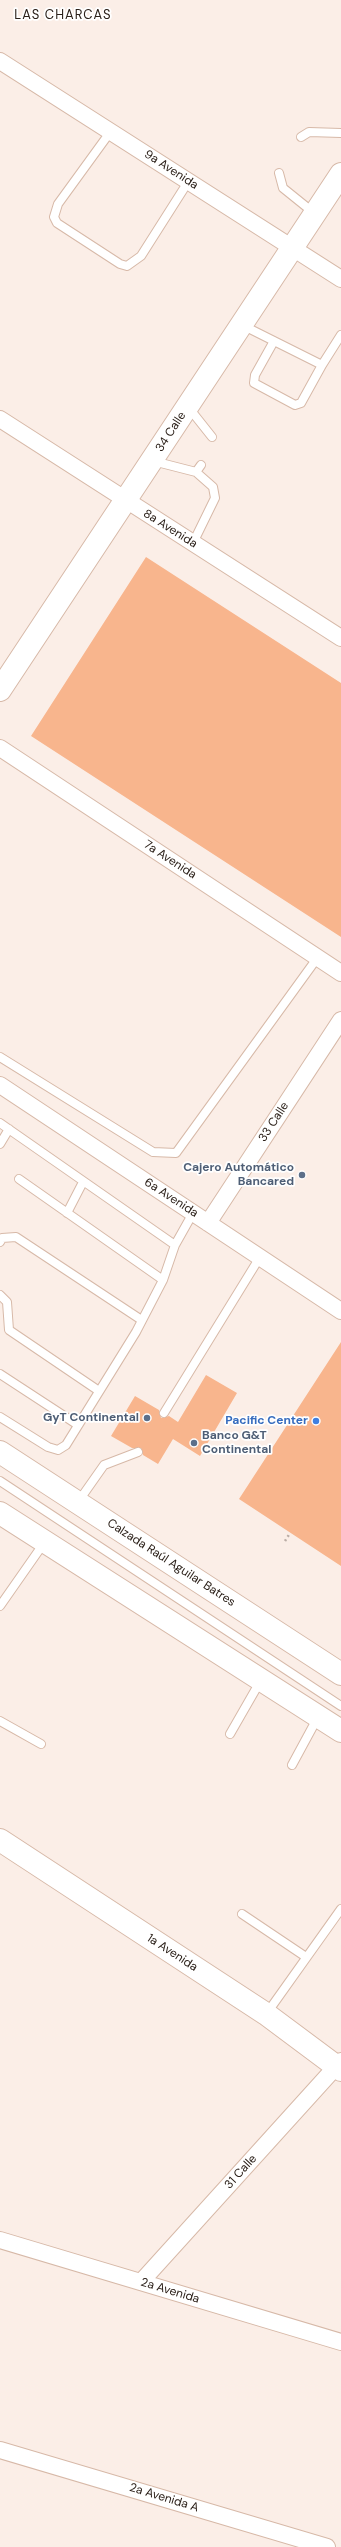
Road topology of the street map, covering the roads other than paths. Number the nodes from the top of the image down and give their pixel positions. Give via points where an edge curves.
1 (0, 61) edge
2 (111, 131) junction
3 (341, 133) edge
4 (301, 137) dead end
5 (279, 174) dead end
6 (341, 174) edge
7 (188, 182) junction
8 (315, 214) junction
9 (293, 248) junction
10 (341, 279) edge
11 (242, 325) junction
12 (341, 335) edge
13 (274, 341) junction
14 (322, 365) junction
15 (188, 406) junction
16 (0, 419) edge
17 (212, 436) dead end
18 (152, 460) junction
19 (125, 501) junction
20 (193, 543) junction
21 (341, 638) edge
22 (0, 690) edge
23 (0, 748) edge
24 (318, 958) junction
25 (341, 972) edge
26 (341, 1020) edge
27 (0, 1057) edge
28 (0, 1085) edge
29 (0, 1123) edge
30 (9, 1129) junction
31 (0, 1144) edge
32 (19, 1179) dead end
33 (83, 1182) junction
34 (67, 1213) junction
35 (193, 1213) junction
36 (208, 1223) junction
37 (0, 1242) edge
38 (175, 1245) junction
39 (260, 1257) junction
40 (162, 1280) junction
41 (0, 1296) edge
42 (341, 1311) edge
43 (140, 1319) junction
44 (0, 1374) edge
45 (99, 1391) junction
46 (164, 1413) dead end
47 (0, 1417) edge
48 (78, 1425) junction
49 (0, 1452) edge
50 (138, 1452) dead end
51 (0, 1480) edge
52 (78, 1502) junction
53 (0, 1513) edge
54 (45, 1542) junction
55 (0, 1606) edge
56 (341, 1674) edge
57 (262, 1679) junction
58 (341, 1706) edge
59 (319, 1716) junction
60 (0, 1721) edge
61 (341, 1731) edge
62 (230, 1734) dead end
63 (41, 1744) dead end
64 (292, 1765) dead end
65 (0, 1840) edge
66 (341, 1909) edge
67 (242, 1914) dead end
68 (306, 1957) junction
69 (266, 2014) junction
70 (340, 2066) edge
71 (0, 2240) edge
72 (141, 2282) junction
73 (341, 2342) edge
74 (0, 2450) edge
75 (327, 2547) edge

1 - 2 street, 9a Avenida
2 - 7 street, 9a Avenida
2 - 7 lane via 58,204 54,217 56,223 127,266 141,256
3 - 4 lane via 309,132
5 - 8 lane via 283,188
6 - 8 main road, 34 Calle via 332,194
7 - 9 street, 9a Avenida
8 - 9 main road, 34 Calle
9 - 10 street, 9a Avenida
9 - 11 main road, 34 Calle
11 - 13 lane
11 - 15 main road, 34 Calle
12 - 14 lane
13 - 14 lane
13 - 14 lane via 255,375 254,383 295,405 302,403
15 - 17 lane
15 - 18 main road, 34 Calle
16 - 19 street, 8a Avenida
18 - 19 main road, 34 Calle
18 - 20 lane via 198,469 213,487 215,498
19 - 20 street, 8a Avenida
19 - 22 main road, 34 Calle
20 - 21 street, 8a Avenida
23 - 24 street, 7a Avenida
24 - 25 street, 7a Avenida
24 - 27 lane via 176,1153 153,1152
26 - 36 street, 33 Calle
28 - 35 street, 6a Avenida
29 - 30 lane
30 - 31 lane
30 - 33 lane
32 - 34 lane
33 - 34 lane
33 - 38 lane
34 - 40 lane
35 - 36 street, 6a Avenida
35 - 38 lane
36 - 39 street, 6a Avenida
37 - 43 lane via 2,1238 16,1236
38 - 40 lane
39 - 42 street, 6a Avenida
39 - 46 lane
40 - 43 lane
41 - 45 lane via 7,1302 9,1330
43 - 45 lane via 136,1332
44 - 48 lane
45 - 48 lane
47 - 48 lane via 48,1447 58,1450 66,1445
49 - 52 main road, Calzada Raúl Aguilar Batres
50 - 52 lane via 104,1465
51 - 58 lane
52 - 56 main road, Calzada Raúl Aguilar Batres
53 - 54 main road
54 - 55 lane
54 - 57 main road
57 - 59 main road
57 - 62 lane
59 - 61 main road
59 - 64 lane
60 - 63 lane
65 - 69 main road, 1a Avenida
66 - 68 lane
67 - 68 lane
68 - 69 lane
69 - 70 main road, 1a Avenida
70 - 72 street, 31 Calle
71 - 72 street, 2a Avenida
72 - 73 street, 2a Avenida
74 - 75 street, 2a Avenida A

